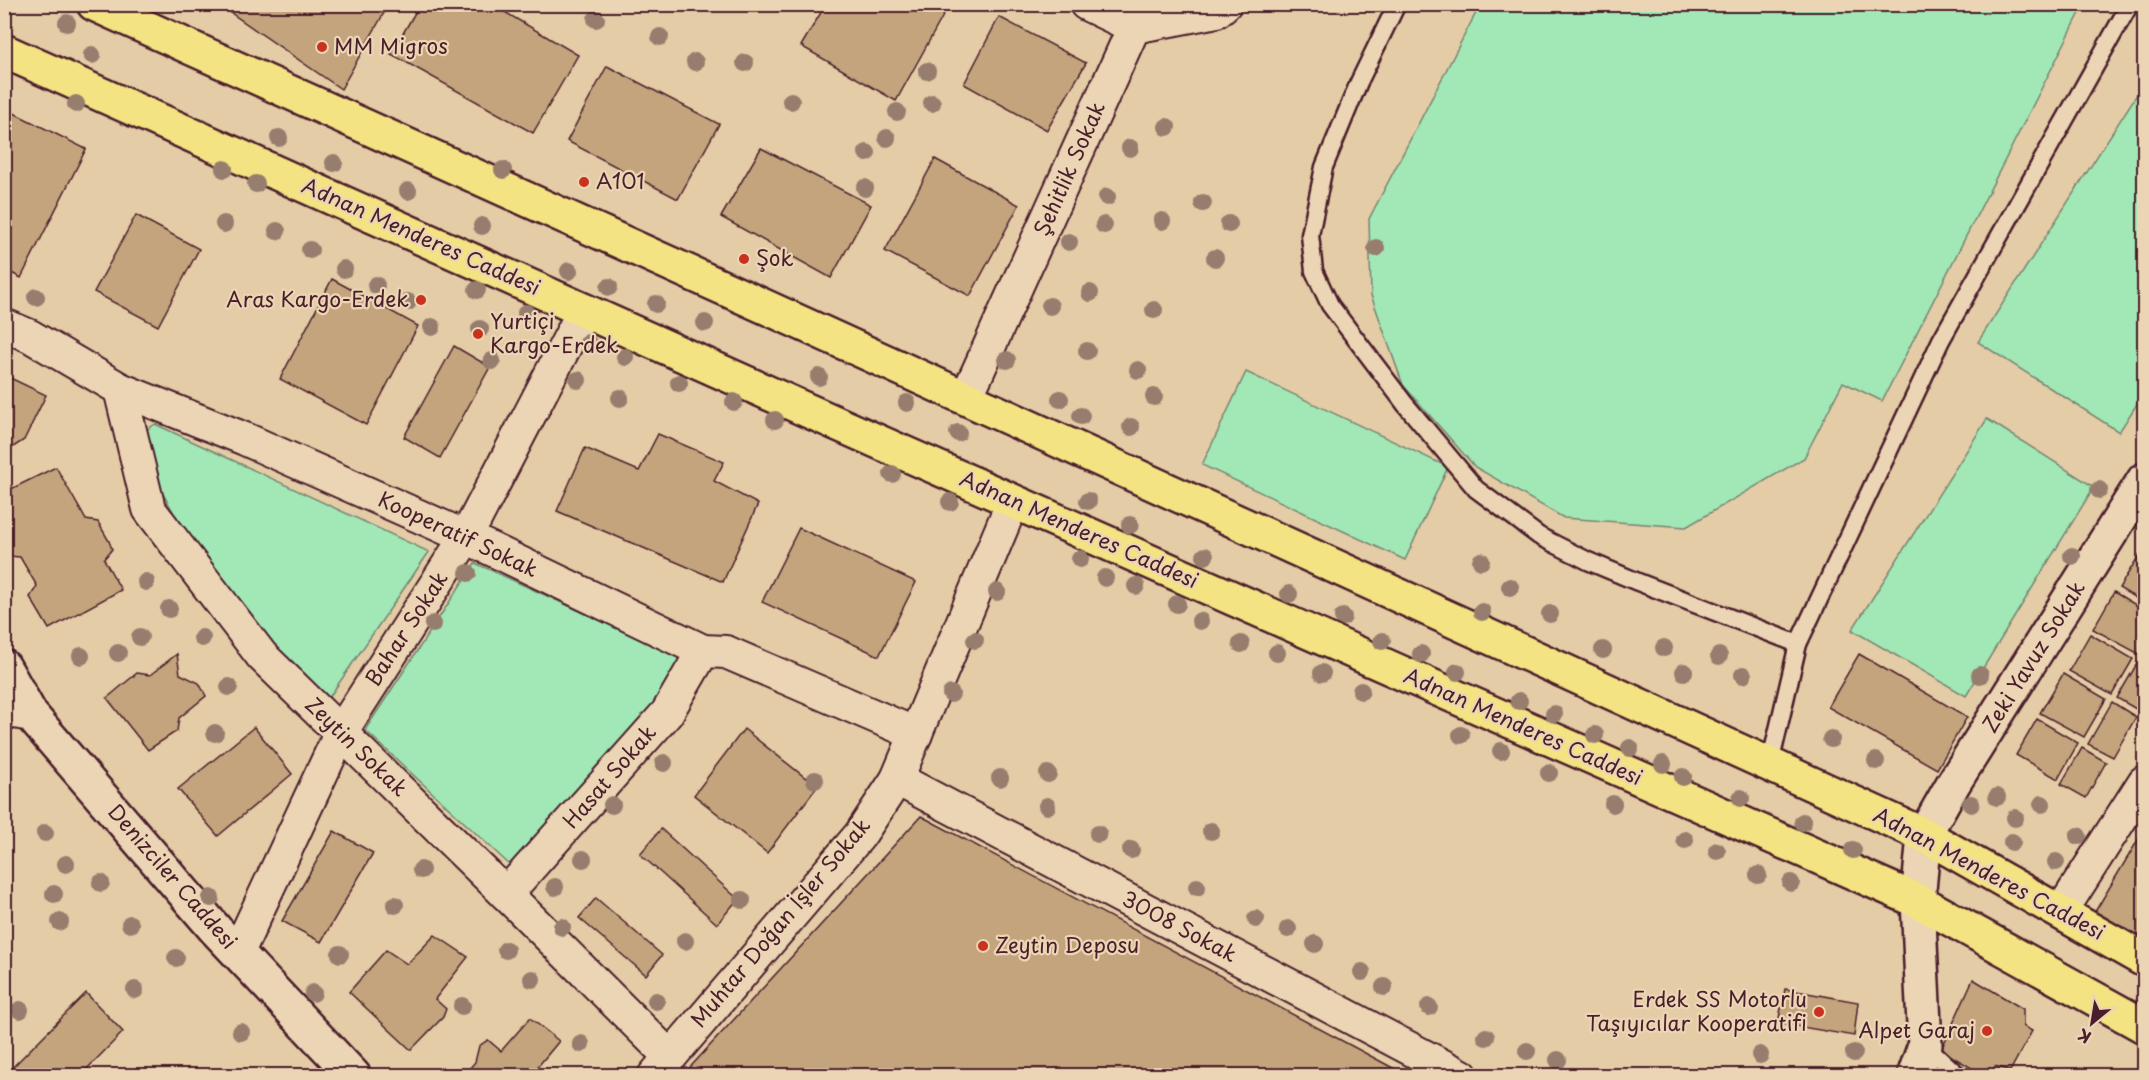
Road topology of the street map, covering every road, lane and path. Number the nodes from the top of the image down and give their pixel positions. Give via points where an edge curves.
1 (94, 4) edge
2 (1086, 4) edge
3 (1225, 4) edge
4 (1397, 4) edge
5 (2130, 4) edge
6 (1125, 16) edge
7 (4, 51) edge
8 (584, 310) junction
9 (4, 325) edge
10 (120, 389) junction
11 (966, 398) junction
12 (2145, 480) edge
13 (1013, 501) junction
14 (466, 537) junction
15 (1798, 644) junction
16 (703, 651) junction
17 (4, 667) edge
18 (18, 713) edge
19 (341, 732) junction
20 (916, 734) junction
21 (1770, 764) junction
22 (897, 779) junction
23 (2145, 782) edge
24 (1924, 835) junction
25 (506, 894) junction
26 (1918, 901) junction
27 (2061, 912) junction
28 (238, 952) junction
29 (2145, 960) edge
30 (2145, 1026) edge
31 (1920, 1060) edge
32 (661, 1066) edge
33 (354, 1076) edge
34 (1462, 1076) edge
35 (1959, 1076) edge

1 - 11 main road, Adnan Menderes Caddesi
2 - 6 street
3 - 6 street via 1216,11
4 - 15 lane via 1324,167 1310,235 1314,271 1330,305 1476,489 1539,536 1638,582
5 - 15 lane via 1941,340
6 - 11 street, Şehitlik Sokak
7 - 8 main road, Adnan Menderes Caddesi
8 - 13 main road, Adnan Menderes Caddesi
8 - 14 street, Bahar Sokak
9 - 10 street, Kooperatif Sokak
10 - 14 street, Kooperatif Sokak via 245,439
10 - 19 street, Zeytin Sokak via 149,509 262,656
11 - 21 main road, Adnan Menderes Caddesi
12 - 24 street, Zeki Yavuz Sokak
13 - 20 street, Muhtar Doğan İşler Sokak
13 - 26 main road, Adnan Menderes Caddesi
14 - 16 street, Kooperatif Sokak
14 - 19 street, Bahar Sokak
15 - 21 lane
16 - 20 street, Kooperatif Sokak via 726,652
16 - 25 street, Hasat Sokak via 667,713
17 - 18 street, Denizciler Caddesi
18 - 28 street, Denizciler Caddesi
19 - 25 street, Zeytin Sokak
19 - 28 street, Bahar Sokak
20 - 22 street, Muhtar Doğan İşler Sokak
21 - 24 main road, Adnan Menderes Caddesi
22 - 32 street, Muhtar Doğan İşler Sokak via 860,835
22 - 34 street, 3008 Sokak
23 - 27 street
24 - 26 street
24 - 27 main road, Adnan Menderes Caddesi
25 - 32 street, Zeytin Sokak
26 - 30 main road, Adnan Menderes Caddesi
26 - 31 street
27 - 29 main road, Adnan Menderes Caddesi
28 - 33 street, Denizciler Caddesi
31 - 35 lane

